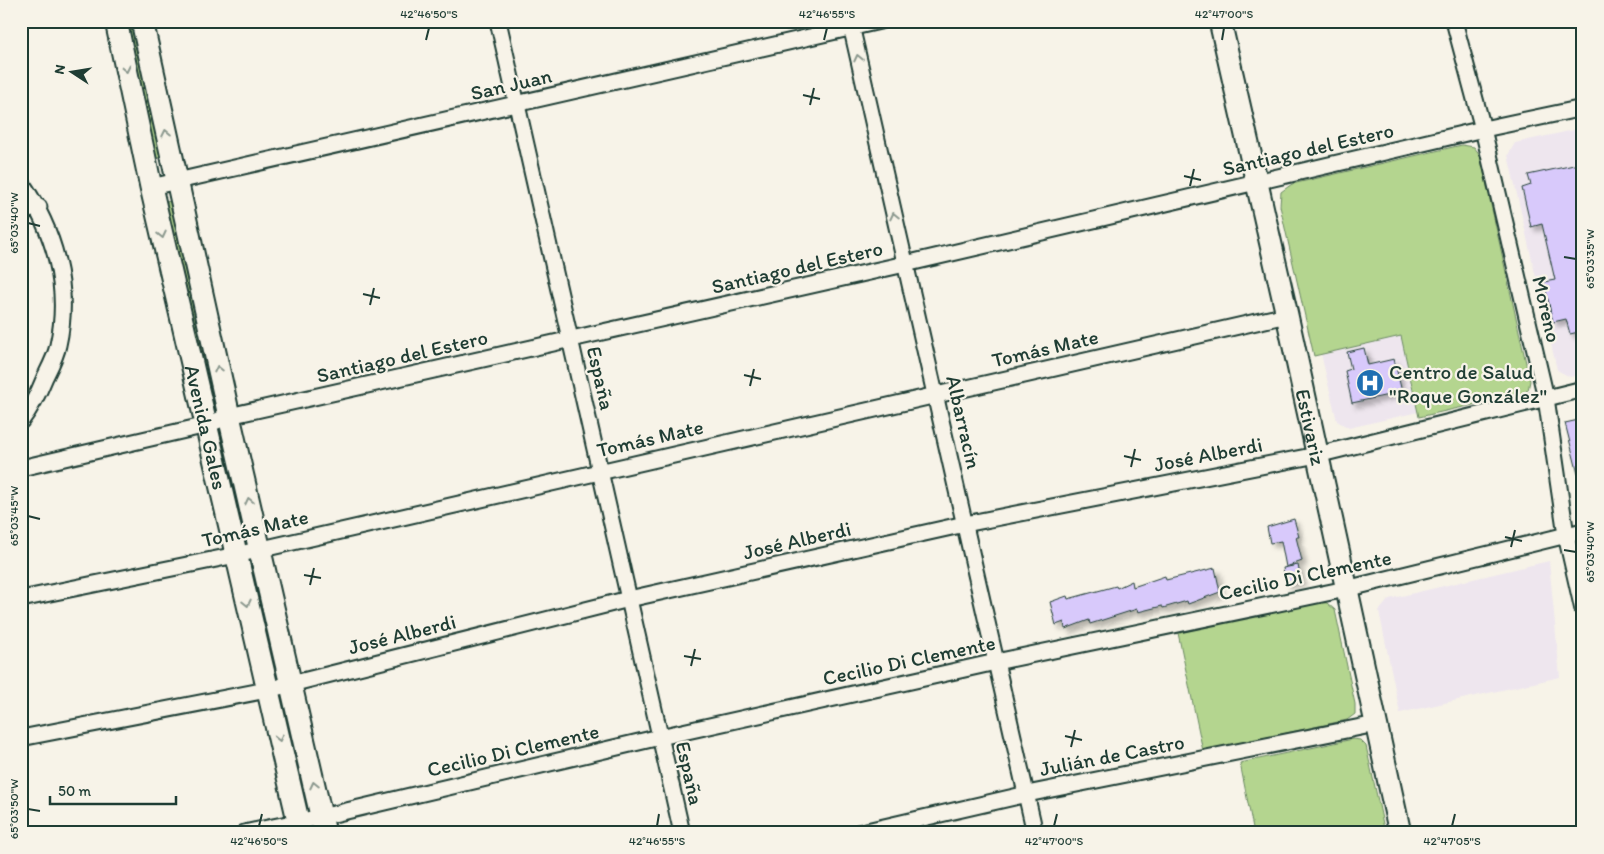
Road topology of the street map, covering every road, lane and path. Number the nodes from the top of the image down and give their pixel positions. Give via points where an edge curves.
1 (116, 21) edge
2 (142, 21) edge
3 (498, 21) edge
4 (880, 21) edge
5 (1220, 21) edge
6 (1454, 21) edge
7 (850, 24) edge
8 (517, 104) junction
9 (1583, 108) edge
10 (1483, 129) junction
11 (176, 180) junction
12 (21, 182) edge
13 (1257, 183) junction
14 (151, 187) junction
15 (39, 208) junction
16 (21, 212) edge
17 (905, 264) junction
18 (1287, 315) junction
19 (571, 341) junction
20 (1583, 389) edge
21 (936, 395) junction
22 (1546, 398) junction
23 (229, 416) junction
24 (21, 421) edge
25 (207, 425) junction
26 (1317, 455) junction
27 (21, 468) edge
28 (600, 471) junction
29 (965, 524) junction
30 (1583, 531) edge
31 (1566, 535) junction
32 (261, 549) junction
33 (236, 555) junction
34 (1346, 589) junction
35 (21, 599) edge
36 (629, 599) junction
37 (1583, 610) edge
38 (996, 662) junction
39 (291, 684) junction
40 (267, 690) junction
41 (1376, 724) junction
42 (660, 736) junction
43 (21, 738) edge
44 (1027, 794) junction
45 (323, 825) edge
46 (300, 827) edge
47 (244, 833) edge
48 (682, 833) edge
49 (858, 833) edge
50 (1035, 833) edge
51 (1400, 833) edge

1 -> 14 street, Avenida Gales
11 -> 2 street, Avenida Gales
3 - 8 street, España
4 - 7 street, San Juan
5 - 13 street, Estivariz
6 - 10 street, Moreno
7 - 8 street, San Juan
17 -> 7 street, Albarracín
8 - 11 street, San Juan
8 - 19 street, España
9 - 10 street, Santiago del Estero
10 - 13 street, Santiago del Estero
10 - 22 street, Moreno
11 - 14 street, San Juan
23 -> 11 street, Avenida Gales
12 - 15 street
13 - 17 street, Santiago del Estero
13 - 18 street, Estivariz
14 -> 25 street, Avenida Gales
15 - 16 street
15 - 24 street via 53,240 63,311 58,347 40,389
17 - 19 street, Santiago del Estero
17 - 21 street, Albarracín
18 - 21 street, Tomás Mate
18 - 26 street, Estivariz
19 - 23 street, Santiago del Estero
19 - 28 street, España
20 - 22 street, José Alberdi
21 - 28 street, Tomás Mate
21 - 29 street, Albarracín
22 - 26 street, José Alberdi
22 - 31 street, Moreno
23 - 25 street, Santiago del Estero
32 -> 23 street, Avenida Gales
25 - 27 street, Santiago del Estero
25 - 33 street, Avenida Gales
26 - 29 street, José Alberdi
26 - 34 street, Estivariz
28 - 32 street, Tomás Mate
28 - 36 street, España
29 - 36 street, José Alberdi
29 - 38 street, Albarracín
30 - 31 street, Cecilio Di Clemente
31 - 34 street, Cecilio Di Clemente
31 - 37 street, Moreno
32 - 33 street, Tomás Mate
32 - 39 street, Avenida Gales
33 - 35 street, Tomás Mate
33 -> 40 street, Avenida Gales
34 - 38 street, Cecilio Di Clemente
34 - 41 street, Estivariz
36 - 39 street, José Alberdi
36 - 42 street, España
38 - 42 street, Cecilio Di Clemente
38 - 44 street, Albarracín
39 - 40 street, José Alberdi
45 -> 39 street, Avenida Gales
40 - 43 street, José Alberdi
40 -> 46 street, Avenida Gales
41 - 44 street, Julián de Castro
41 - 51 street, Estivariz
42 - 45 street, Cecilio Di Clemente
42 - 48 street, España
44 - 49 street, Julián de Castro
44 - 50 street, Albarracín
45 - 46 street, Cecilio Di Clemente
46 - 47 street, Cecilio Di Clemente

